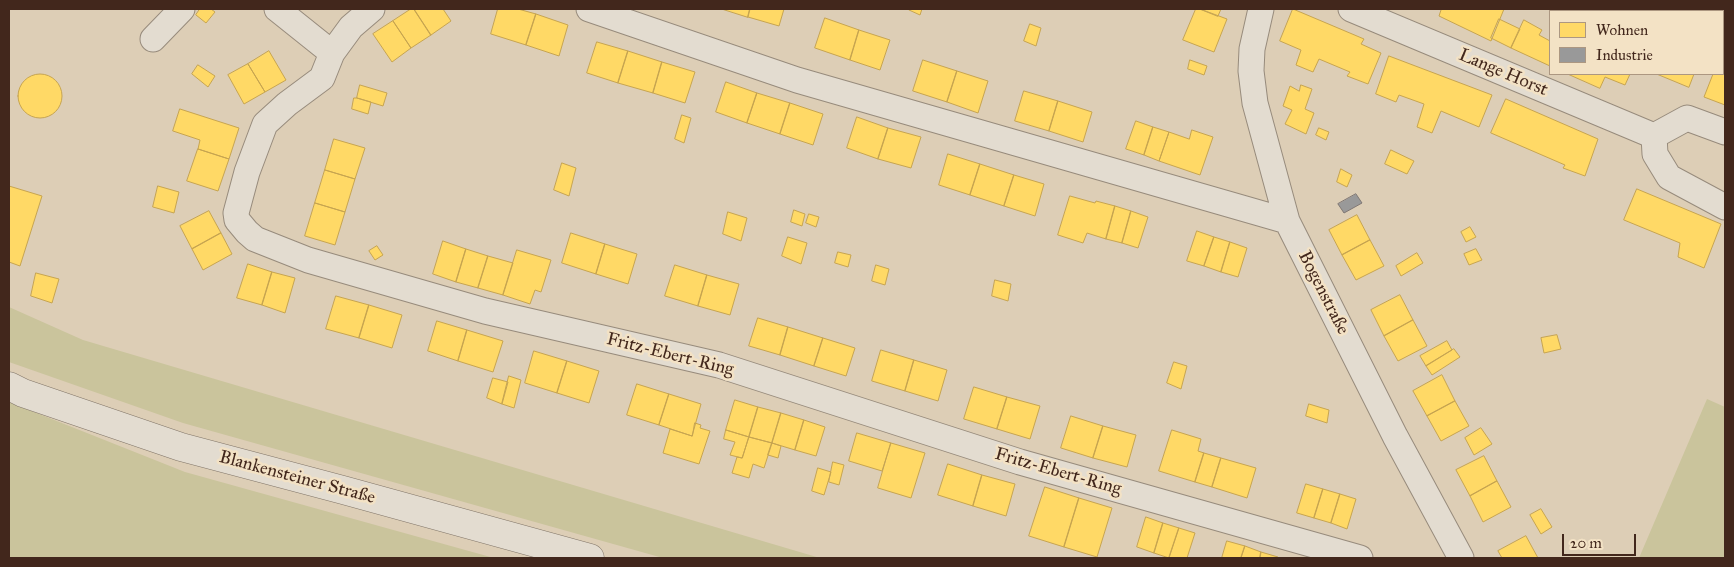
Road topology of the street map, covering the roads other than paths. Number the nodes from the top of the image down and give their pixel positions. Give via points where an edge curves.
1 (182, 9) edge
2 (278, 9) edge
3 (372, 9) edge
4 (589, 9) edge
5 (1261, 9) edge
6 (1351, 9) edge
7 (153, 39) dead end
8 (332, 53) junction
9 (1725, 132) edge
10 (1654, 136) junction
11 (1725, 207) edge
12 (1287, 221) junction
13 (9, 386) edge
14 (590, 558) edge
15 (1360, 558) edge
16 (1461, 558) edge

1 - 7 street
2 - 8 street
3 - 8 street, Fritz-Ebert-Ring via 351,27
4 - 12 street via 797,80
5 - 12 street, Bogenstraße via 1252,49 1251,71 1255,103
6 - 10 street, Lange Horst
8 - 15 street, Fritz-Ebert-Ring via 322,78 269,119 259,138 236,213 247,232 263,243 308,260 486,311 719,366 1020,462
9 - 10 street via 1687,118
10 - 11 street via 1655,154 1669,177
12 - 16 street, Bogenstraße via 1395,436
13 - 14 main road, Blankensteiner Straße via 181,448

